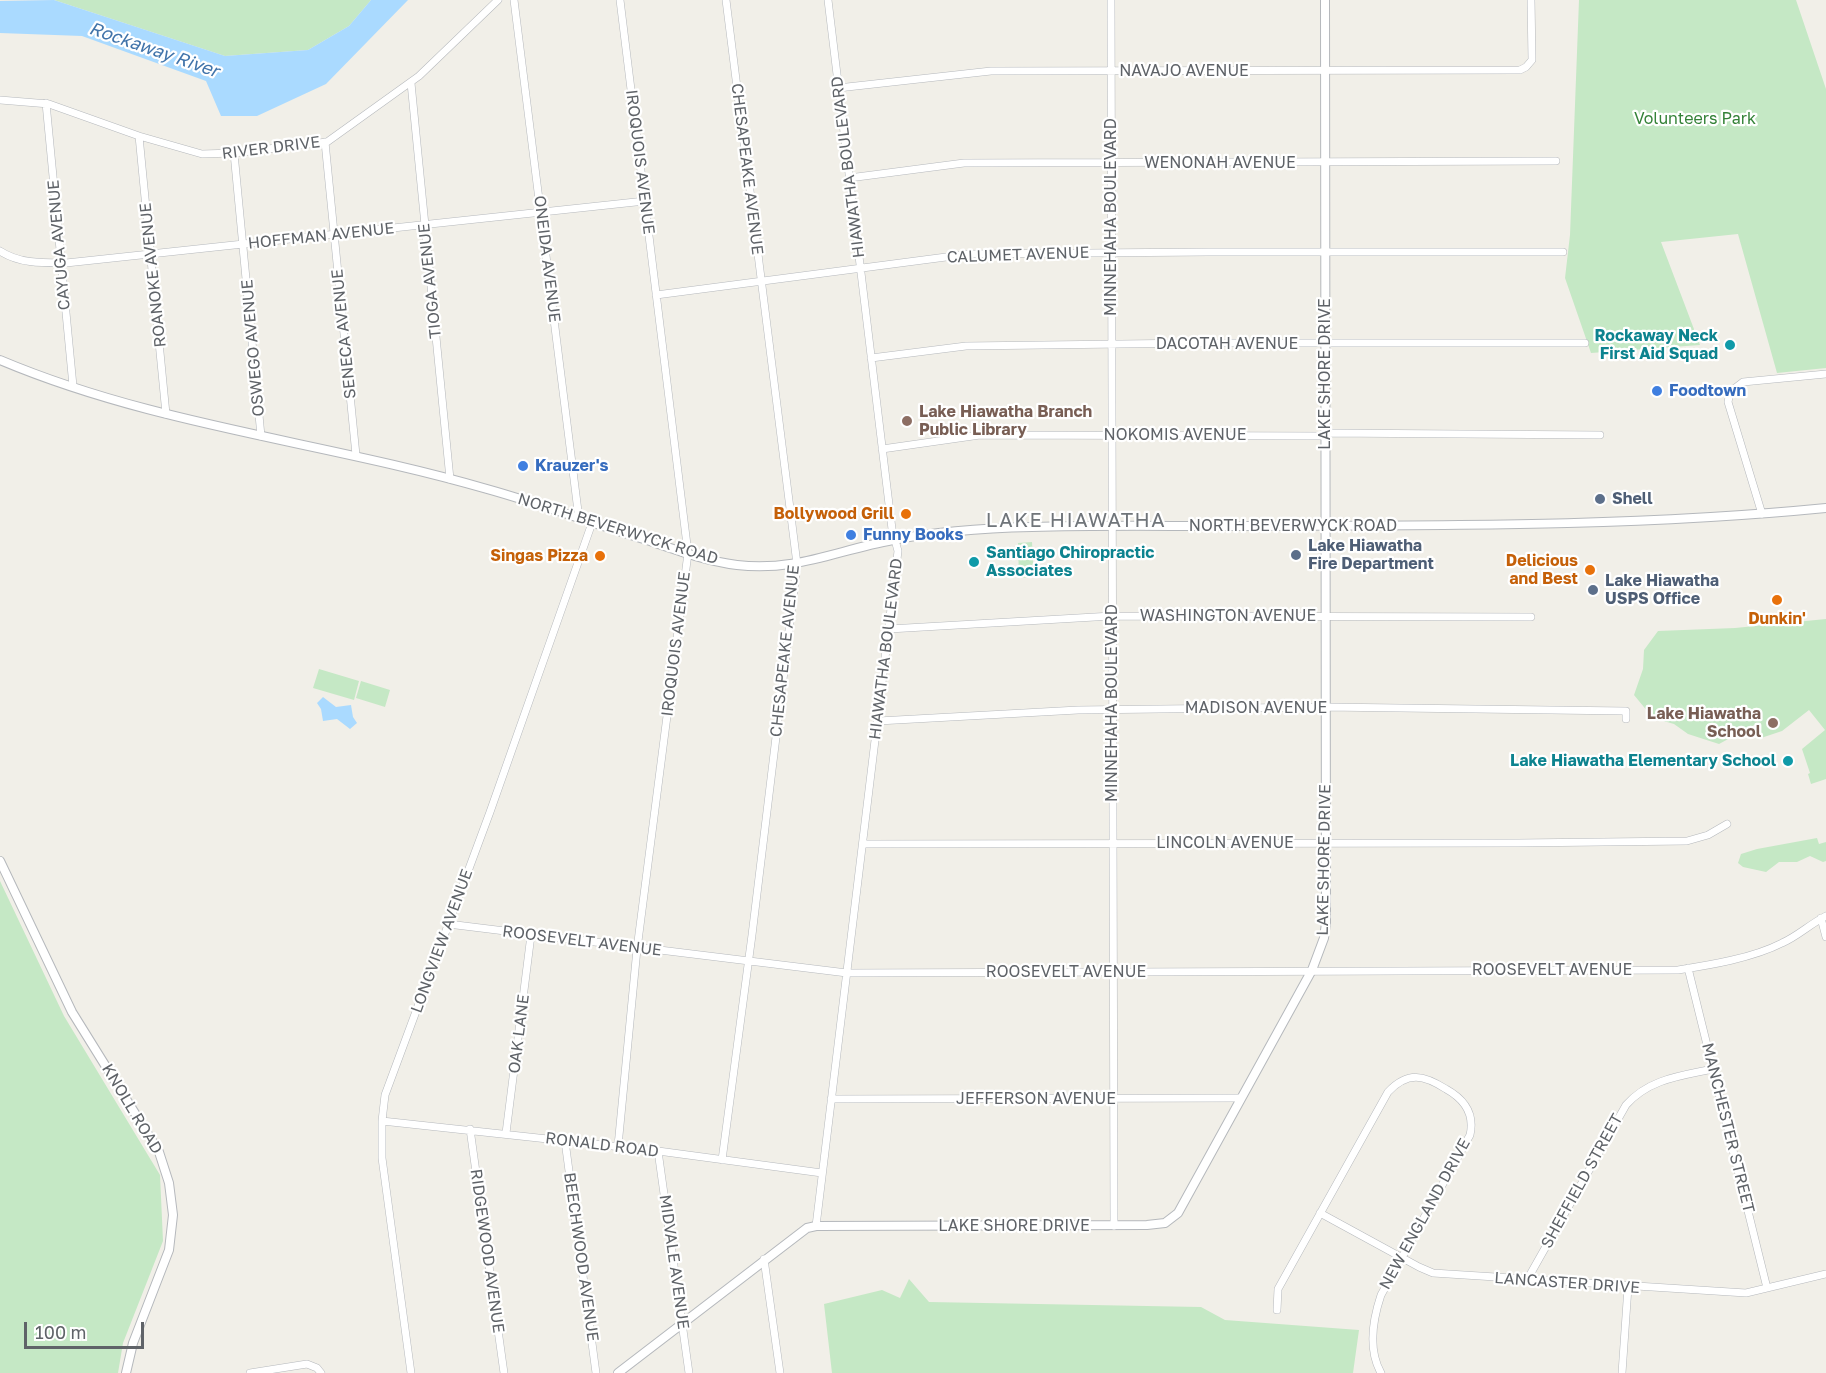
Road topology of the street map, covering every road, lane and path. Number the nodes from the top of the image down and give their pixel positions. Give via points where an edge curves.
1 (498, 0) edge
2 (514, 0) edge
3 (620, 0) edge
4 (726, 0) edge
5 (828, 0) edge
6 (1111, 0) edge
7 (1324, 0) edge
8 (1531, 0) edge
9 (1110, 71) junction
10 (1325, 71) junction
11 (411, 82) junction
12 (838, 88) junction
13 (0, 100) edge
14 (46, 103) junction
15 (139, 136) junction
16 (325, 142) junction
17 (234, 153) junction
18 (1556, 161) dead end
19 (1325, 162) junction
20 (1110, 163) junction
21 (849, 178) junction
22 (645, 201) junction
23 (541, 211) junction
24 (425, 225) junction
25 (334, 235) junction
26 (243, 245) junction
27 (0, 252) edge
28 (1563, 252) dead end
29 (1110, 253) junction
30 (1325, 253) junction
31 (150, 255) junction
32 (61, 263) junction
33 (860, 268) junction
34 (762, 281) junction
35 (656, 295) junction
36 (1324, 343) junction
37 (1585, 343) dead end
38 (1111, 344) junction
39 (870, 358) junction
40 (0, 360) edge
41 (1826, 374) edge
42 (73, 386) junction
43 (166, 414) junction
44 (1111, 435) junction
45 (1325, 435) junction
46 (1600, 435) dead end
47 (261, 436) junction
48 (882, 449) junction
49 (356, 455) junction
50 (450, 479) junction
51 (1826, 508) edge
52 (1762, 514) junction
53 (579, 519) junction
54 (592, 523) junction
55 (1111, 526) junction
56 (1325, 526) junction
57 (894, 539) junction
58 (688, 553) junction
59 (797, 564) junction
60 (1112, 616) junction
61 (1325, 616) junction
62 (1531, 618) dead end
63 (889, 629) junction
64 (1325, 707) junction
65 (1112, 709) junction
66 (1626, 720) dead end
67 (878, 721) junction
68 (1727, 824) dead end
69 (1327, 843) junction
70 (863, 844) junction
71 (1112, 844) junction
72 (0, 861) edge
73 (1824, 917) edge
74 (448, 924) junction
75 (531, 935) junction
76 (1826, 937) edge
77 (637, 949) junction
78 (749, 961) junction
79 (1688, 968) junction
80 (1312, 970) junction
81 (1113, 972) junction
82 (846, 973) junction
83 (1713, 1068) junction
84 (1114, 1098) junction
85 (1241, 1098) junction
86 (831, 1099) junction
87 (382, 1121) junction
88 (470, 1129) junction
89 (506, 1133) junction
90 (565, 1141) junction
91 (618, 1146) junction
92 (658, 1151) junction
93 (722, 1160) junction
94 (822, 1173) junction
95 (1320, 1213) junction
96 (816, 1226) junction
97 (1114, 1226) junction
98 (1401, 1257) junction
99 (764, 1259) junction
100 (1826, 1274) edge
101 (1527, 1280) junction
102 (1628, 1287) junction
103 (1767, 1288) junction
104 (1276, 1310) dead end
105 (682, 1324) junction
106 (126, 1373) edge
107 (249, 1373) edge
108 (321, 1373) edge
109 (411, 1373) edge
110 (504, 1373) edge
111 (596, 1373) edge
112 (618, 1373) edge
113 (689, 1373) edge
114 (780, 1373) edge
115 (1381, 1373) edge
116 (1622, 1373) edge

1 - 11 street, RIVER DRIVE
2 - 23 street, ONEIDA AVENUE
3 - 22 street, IROQUOIS AVENUE
4 - 34 street, CHESAPEAKE AVENUE
5 - 12 street, HIAWATHA BOULEVARD
6 - 9 street, MINNEHAHA BOULEVARD
7 - 10 street, LAKE SHORE DRIVE
8 - 10 street, NAVAJO AVENUE via 1533,54 1529,64 1520,70
9 - 10 street, NAVAJO AVENUE
9 - 12 street, NAVAJO AVENUE via 991,71
9 - 20 street, MINNEHAHA BOULEVARD
10 - 19 street, LAKE SHORE DRIVE
11 - 16 street, RIVER DRIVE
11 - 24 street, TIOGA AVENUE
12 - 21 street, HIAWATHA BOULEVARD
13 - 14 street, RIVER DRIVE
14 - 15 street, RIVER DRIVE
14 - 32 street, CAYUGA AVENUE
15 - 17 street, RIVER DRIVE via 202,154
15 - 31 street, ROANOKE AVENUE
16 - 17 street, RIVER DRIVE
16 - 25 street, SENECA AVENUE
17 - 26 street, OSWEGO AVENUE
18 - 19 street, WENONAH AVENUE
19 - 20 street, WENONAH AVENUE
19 - 30 street, LAKE SHORE DRIVE
20 - 21 street, WENONAH AVENUE via 964,164
20 - 29 street, MINNEHAHA BOULEVARD
21 - 33 street, HIAWATHA BOULEVARD
22 - 23 street, HOFFMAN AVENUE
22 - 35 street, IROQUOIS AVENUE
23 - 24 street, HOFFMAN AVENUE
23 - 53 street, ONEIDA AVENUE
24 - 25 street, HOFFMAN AVENUE
24 - 50 street, TIOGA AVENUE
25 - 26 street, HOFFMAN AVENUE
25 - 49 street, SENECA AVENUE
26 - 31 street, HOFFMAN AVENUE
26 - 47 street, OSWEGO AVENUE
27 - 32 street, HOFFMAN AVENUE via 25,261
28 - 30 street, CALUMET AVENUE
29 - 30 street, CALUMET AVENUE
29 - 33 street, CALUMET AVENUE via 969,254
29 - 38 street, MINNEHAHA BOULEVARD
30 - 36 street, LAKE SHORE DRIVE
31 - 32 street, HOFFMAN AVENUE
31 - 43 street, ROANOKE AVENUE
32 - 42 street, CAYUGA AVENUE
33 - 34 street, CALUMET AVENUE
33 - 39 street, HIAWATHA BOULEVARD
34 - 35 street, CALUMET AVENUE
34 - 59 street, CHESAPEAKE AVENUE
35 - 58 street, IROQUOIS AVENUE
36 - 37 street, DACOTAH AVENUE
36 - 38 street, DACOTAH AVENUE
36 - 45 street, LAKE SHORE DRIVE
38 - 39 street, DACOTAH AVENUE via 966,346
38 - 44 street, MINNEHAHA BOULEVARD
39 - 48 street, HIAWATHA BOULEVARD
40 - 42 street, NORTH BEVERWYCK ROAD
41 - 52 street via 1743,382 1730,392 1728,402
42 - 43 street, NORTH BEVERWYCK ROAD
43 - 47 street, NORTH BEVERWYCK ROAD
44 - 45 street, NOKOMIS AVENUE
44 - 48 street, NOKOMIS AVENUE via 980,435
44 - 55 street, MINNEHAHA BOULEVARD
45 - 46 street, NOKOMIS AVENUE
45 - 56 street, LAKE SHORE DRIVE
47 - 49 street, NORTH BEVERWYCK ROAD
48 - 57 street, HIAWATHA BOULEVARD
49 - 50 street, NORTH BEVERWYCK ROAD
50 - 53 street, NORTH BEVERWYCK ROAD
51 - 52 street, NORTH BEVERWYCK ROAD
52 - 56 street, NORTH BEVERWYCK ROAD via 1550,524
53 - 54 street, NORTH BEVERWYCK ROAD
54 - 58 street, NORTH BEVERWYCK ROAD
54 - 74 street, LONGVIEW AVENUE
55 - 56 street, NORTH BEVERWYCK ROAD
55 - 57 street, NORTH BEVERWYCK ROAD via 972,530
55 - 60 street, MINNEHAHA BOULEVARD
56 - 61 street, LAKE SHORE DRIVE
57 - 59 street, NORTH BEVERWYCK ROAD
57 - 63 street, HIAWATHA BOULEVARD via 898,550
58 - 59 street, NORTH BEVERWYCK ROAD via 736,565
58 - 77 street, IROQUOIS AVENUE
59 - 78 street, CHESAPEAKE AVENUE
60 - 61 street, WASHINGTON AVENUE
60 - 63 street, WASHINGTON AVENUE
60 - 65 street, MINNEHAHA BOULEVARD
61 - 62 street, WASHINGTON AVENUE
61 - 64 street, LAKE SHORE DRIVE
63 - 67 street, HIAWATHA BOULEVARD
64 - 65 street, MADISON AVENUE
64 - 66 street, MADISON AVENUE via 1626,711
64 - 69 street, LAKE SHORE DRIVE
65 - 67 street, MADISON AVENUE
65 - 71 street, MINNEHAHA BOULEVARD
67 - 70 street, HIAWATHA BOULEVARD
68 - 69 street, LINCOLN AVENUE via 1687,841
69 - 71 street, LINCOLN AVENUE
69 - 80 street, LAKE SHORE DRIVE via 1326,923
70 - 71 street, LINCOLN AVENUE
70 - 82 street, HIAWATHA BOULEVARD
71 - 81 street, MINNEHAHA BOULEVARD
72 - 106 street, KNOLL ROAD via 72,1012 159,1152 169,1183 173,1215 169,1250 133,1343
73 - 76 street
73 - 79 street, ROOSEVELT AVENUE via 1766,950
74 - 75 street, ROOSEVELT AVENUE
74 - 87 street, LONGVIEW AVENUE via 385,1095
75 - 77 street, ROOSEVELT AVENUE
75 - 89 street, OAK LANE
77 - 78 street, ROOSEVELT AVENUE
77 - 91 street, IROQUOIS AVENUE
78 - 82 street, ROOSEVELT AVENUE
78 - 93 street, CHESAPEAKE AVENUE
79 - 80 street, ROOSEVELT AVENUE
79 - 83 street, MANCHESTER STREET
80 - 81 street, ROOSEVELT AVENUE
80 - 85 street, LAKE SHORE DRIVE
81 - 82 street, ROOSEVELT AVENUE
81 - 84 street, MINNEHAHA BOULEVARD
82 - 86 street, HIAWATHA BOULEVARD
83 - 101 street, SHEFFIELD STREET via 1651,1084 1633,1097
83 - 103 street, MANCHESTER STREET
84 - 85 street, JEFFERSON AVENUE
84 - 86 street, JEFFERSON AVENUE
84 - 97 street, MINNEHAHA BOULEVARD
85 - 97 street, LAKE SHORE DRIVE via 1174,1218 1165,1223
86 - 94 street, HIAWATHA BOULEVARD
87 - 88 street, RONALD ROAD
87 - 109 street, LONGVIEW AVENUE via 382,1158
88 - 89 street, RONALD ROAD
88 - 110 street, RIDGEWOOD AVENUE
89 - 90 street, RONALD ROAD
90 - 91 street, RONALD ROAD
90 - 111 street, BEECHWOOD AVENUE
91 - 92 street, RONALD ROAD
92 - 93 street, RONALD ROAD
92 - 105 street, MIDVALE AVENUE
93 - 94 street, RONALD ROAD
94 - 96 street, HIAWATHA BOULEVARD
95 - 98 street, LANCASTER DRIVE
95 - 98 street, NEW ENGLAND DRIVE via 1388,1092 1410,1078 1433,1080 1465,1103 1471,1131
95 - 104 street, NEW ENGLAND DRIVE via 1278,1289
96 - 97 street, LAKE SHORE DRIVE
96 - 99 street, LAKE SHORE DRIVE via 800,1231
98 - 101 street, LANCASTER DRIVE via 1433,1273
98 - 115 street, NEW ENGLAND DRIVE via 1381,1295 1374,1321 1375,1357
99 - 105 street, LAKE SHORE DRIVE
99 - 114 street
100 - 103 street, LANCASTER DRIVE
101 - 102 street, LANCASTER DRIVE
102 - 103 street, LANCASTER DRIVE via 1746,1293
102 - 116 street
105 - 112 street, LAKE SHORE DRIVE
105 - 113 street, MIDVALE AVENUE
107 - 108 street via 307,1364

